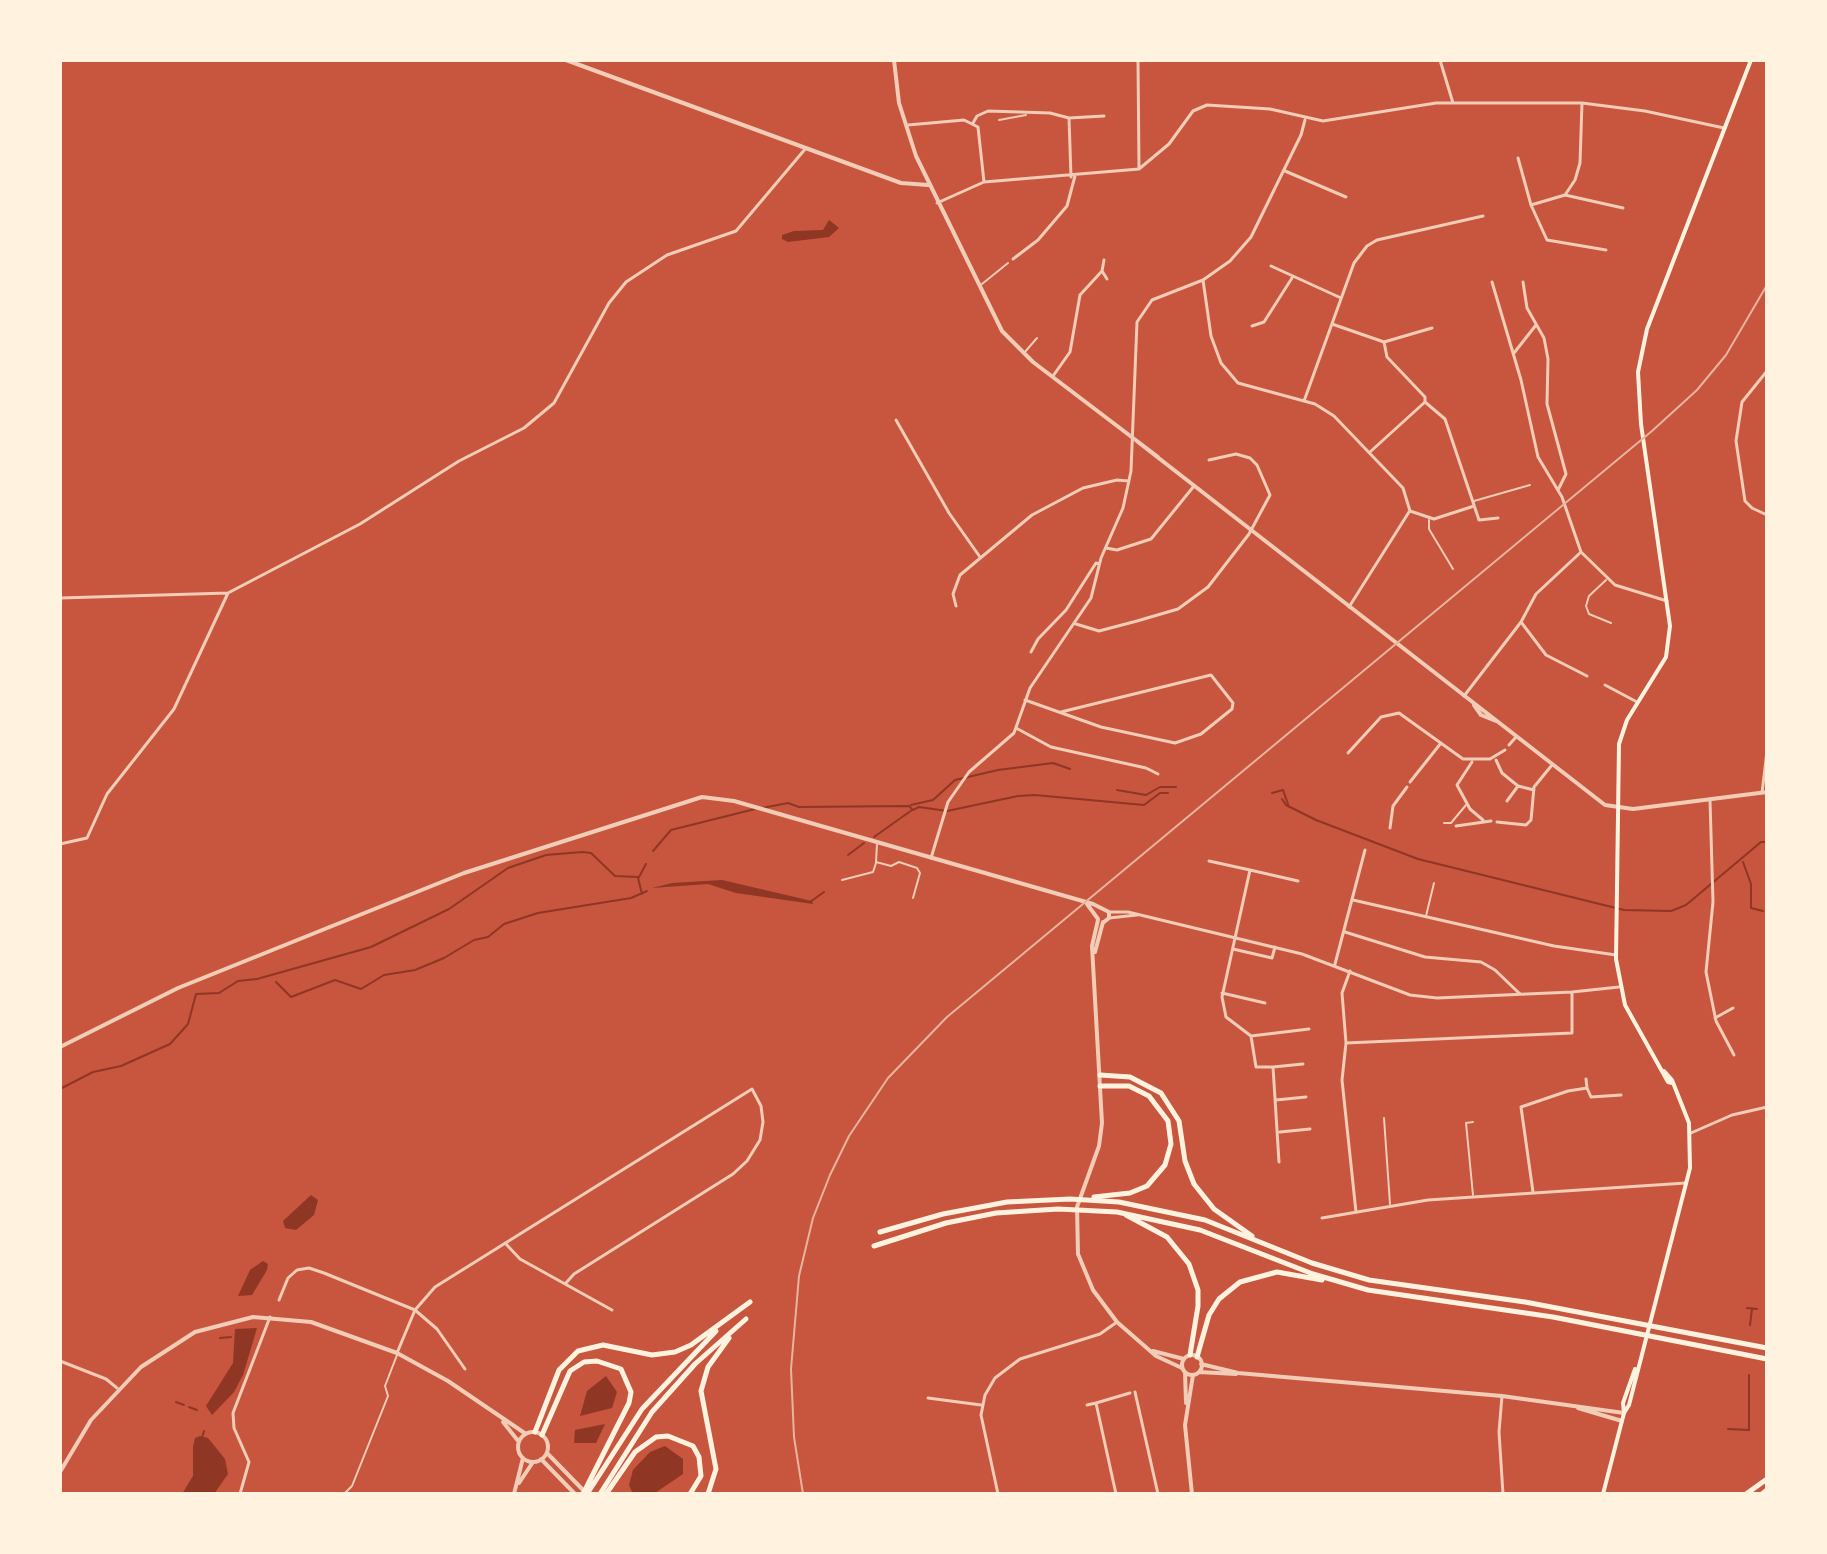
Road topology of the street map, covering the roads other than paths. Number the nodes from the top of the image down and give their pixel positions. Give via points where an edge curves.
1 (566, 60) edge
2 (894, 60) edge
3 (1138, 60) edge
4 (1440, 60) edge
5 (1751, 60) edge
6 (1453, 103) junction
7 (1582, 103) junction
8 (1026, 115) junction
9 (1104, 116) dead end
10 (1069, 118) junction
11 (999, 120) dead end
12 (1305, 120) junction
13 (973, 123) junction
14 (905, 125) junction
15 (1724, 128) junction
16 (806, 148) junction
17 (1518, 158) dead end
18 (1139, 169) junction
19 (1285, 171) junction
20 (1073, 177) junction
21 (984, 182) junction
22 (928, 185) junction
23 (1565, 195) junction
24 (1346, 197) dead end
25 (937, 203) junction
26 (1531, 205) junction
27 (1623, 208) dead end
28 (1483, 216) dead end
29 (1606, 250) dead end
30 (1013, 259) dead end
31 (1104, 260) dead end
32 (1008, 263) dead end
33 (1271, 266) dead end
34 (1102, 271) junction
35 (1292, 278) junction
36 (1107, 279) dead end
37 (1203, 280) junction
38 (1492, 282) dead end
39 (1523, 282) dead end
40 (978, 287) junction
41 (1341, 298) junction
42 (1332, 324) junction
43 (1536, 325) junction
44 (1252, 326) dead end
45 (1432, 328) dead end
46 (1037, 338) dead end
47 (1384, 342) junction
48 (1023, 353) junction
49 (1514, 353) junction
50 (1767, 371) edge
51 (1053, 376) junction
52 (1304, 401) junction
53 (1425, 402) junction
54 (896, 420) dead end
55 (1136, 441) junction
56 (1370, 452) junction
57 (1209, 460) dead end
58 (1129, 481) junction
59 (1530, 485) dead end
60 (1194, 486) junction
61 (1558, 490) junction
62 (1474, 503) junction
63 (1410, 511) junction
64 (1767, 515) edge
65 (1429, 518) junction
66 (1498, 518) dead end
67 (1251, 530) junction
68 (1106, 548) junction
69 (1581, 552) junction
70 (980, 557) junction
71 (1099, 564) junction
72 (1453, 569) dead end
73 (1606, 578) junction
74 (228, 593) junction
75 (60, 598) edge
76 (1667, 601) junction
77 (956, 606) dead end
78 (1349, 607) junction
79 (1521, 622) junction
80 (1611, 623) dead end
81 (1076, 624) junction
82 (1031, 652) dead end
83 (1587, 676) dead end
84 (1605, 685) dead end
85 (1464, 696) junction
86 (1025, 700) junction
87 (1638, 702) junction
88 (1061, 712) junction
89 (1016, 728) junction
90 (1516, 737) junction
91 (1441, 743) junction
92 (1509, 745) dead end
93 (1505, 750) dead end
94 (1767, 751) edge
95 (1348, 753) dead end
96 (1495, 758) junction
97 (1473, 761) junction
98 (1552, 765) junction
99 (1158, 774) dead end
100 (1410, 782) dead end
101 (1518, 786) junction
102 (1407, 787) dead end
103 (1534, 790) junction
104 (1764, 792) edge
105 (1710, 800) junction
106 (1507, 801) dead end
107 (1467, 804) junction
108 (1617, 808) junction
109 (1483, 820) junction
110 (1491, 821) dead end
111 (1497, 822) dead end
112 (1444, 823) dead end
113 (1456, 826) dead end
114 (1390, 828) dead end
115 (877, 842) junction
116 (60, 844) edge
117 (1365, 850) dead end
118 (931, 858) junction
119 (1209, 861) dead end
120 (876, 862) junction
121 (1250, 870) junction
122 (842, 880) dead end
123 (1298, 881) dead end
124 (1434, 883) dead end
125 (913, 898) dead end
126 (1353, 900) junction
127 (1086, 903) junction
128 (1100, 909) junction
129 (1109, 915) junction
130 (1426, 917) junction
131 (1099, 919) junction
132 (1345, 932) junction
133 (1236, 939) junction
134 (1275, 947) junction
135 (1233, 949) junction
136 (1616, 955) junction
137 (1335, 964) junction
138 (1350, 971) junction
139 (1619, 987) junction
140 (1572, 992) junction
141 (1222, 993) junction
142 (1520, 994) junction
143 (1265, 1003) dead end
144 (1733, 1008) dead end
145 (1715, 1018) junction
146 (1309, 1029) dead end
147 (1251, 1036) junction
148 (1346, 1043) junction
149 (60, 1047) edge
150 (1734, 1055) dead end
151 (1303, 1064) dead end
152 (1273, 1067) junction
153 (1100, 1075) junction
154 (1586, 1079) dead end
155 (1100, 1086) junction
156 (1587, 1088) junction
157 (1621, 1095) dead end
158 (1306, 1097) dead end
159 (1276, 1100) junction
160 (1767, 1107) edge
161 (1384, 1118) dead end
162 (1473, 1122) dead end
163 (1466, 1123) junction
164 (1458, 1124) dead end
165 (1310, 1129) dead end
166 (1280, 1132) junction
167 (1691, 1133) junction
168 (1279, 1162) dead end
169 (1686, 1183) junction
170 (1533, 1192) junction
171 (1473, 1196) junction
172 (1081, 1199) junction
173 (1390, 1207) junction
174 (1117, 1212) junction
175 (1356, 1213) junction
176 (1322, 1218) dead end
177 (880, 1232) dead end
178 (1261, 1242) junction
179 (506, 1244) junction
180 (874, 1246) dead end
181 (565, 1284) junction
182 (1342, 1284) junction
183 (279, 1300) dead end
184 (415, 1310) junction
185 (612, 1310) dead end
186 (270, 1317) junction
187 (1117, 1322) junction
188 (1767, 1348) edge
189 (1153, 1351) junction
190 (397, 1353) junction
191 (1191, 1357) junction
192 (1767, 1359) edge
193 (60, 1361) edge
194 (1201, 1364) junction
195 (465, 1369) dead end
196 (1184, 1370) junction
197 (1199, 1372) junction
198 (1238, 1373) junction
199 (1193, 1375) junction
200 (117, 1388) junction
201 (1502, 1396) junction
202 (928, 1398) dead end
203 (1096, 1403) junction
204 (981, 1405) junction
205 (1087, 1405) dead end
206 (1186, 1405) junction
207 (1576, 1406) junction
208 (1624, 1413) junction
209 (501, 1420) junction
210 (1622, 1421) junction
211 (535, 1432) junction
212 (526, 1434) junction
213 (542, 1435) junction
214 (519, 1442) junction
215 (547, 1453) junction
216 (523, 1458) junction
217 (541, 1459) junction
218 (533, 1462) junction
219 (60, 1472) edge
220 (1767, 1479) edge
221 (517, 1488) junction
222 (1767, 1490) edge
223 (575, 1493) edge
224 (240, 1494) edge
225 (344, 1494) edge
226 (514, 1494) edge
227 (586, 1494) edge
228 (603, 1494) edge
229 (690, 1494) edge
230 (708, 1494) edge
231 (998, 1494) edge
232 (1116, 1494) edge
233 (1158, 1494) edge
234 (1192, 1494) edge
235 (1503, 1494) edge
236 (1603, 1494) edge
237 (1746, 1494) edge
238 (1762, 1494) edge

1 - 16 street
2 - 14 street
3 - 18 street
4 - 6 street
5 - 15 main road
6 - 7 street
6 - 12 street
7 - 15 street
7 - 23 street via 1580,163
8 - 10 street
8 - 11 lane
8 - 13 street via 982,112
9 - 10 street
10 - 20 street
12 - 18 street via 1270,109 1201,106
12 - 19 street
13 - 14 street
13 - 21 street via 981,134
14 - 22 street
15 - 76 main road via 1647,329 1638,372
16 - 22 street via 901,183
16 - 74 street via 736,231 667,255 626,282 541,417 360,524
17 - 26 street
18 - 20 street
19 - 24 street
19 - 37 street via 1251,237
20 - 21 street
20 - 30 street via 1067,206
21 - 25 street
22 - 25 street
23 - 26 street
23 - 27 street
25 - 40 street
26 - 29 street via 1547,240
28 - 41 street via 1377,240 1358,256
31 - 34 street
32 - 40 lane
33 - 35 street
34 - 36 street
34 - 51 street via 1080,295 1070,352
35 - 41 street
35 - 44 street via 1264,322
37 - 52 street via 1211,336 1228,373 1244,387
37 - 55 street via 1152,300 1137,322
38 - 49 street
39 - 43 street
40 - 48 street via 1002,331
41 - 42 street
42 - 47 street
42 - 52 street
43 - 49 street
43 - 61 street via 1548,359 1547,404 1566,474
45 - 47 street
46 - 48 lane
47 - 53 street via 1387,357
48 - 51 street
49 - 61 street via 1538,457
50 - 64 street via 1738,414 1737,457 1745,501
51 - 55 street
52 - 56 street via 1334,416
53 - 56 street
53 - 62 street via 1445,419
54 - 70 street
55 - 58 street
55 - 60 street
56 - 63 street via 1403,488
57 - 67 street via 1236,454 1257,465 1270,495
58 - 68 street
58 - 70 street via 1105,482 1058,499
59 - 62 lane
60 - 67 street
60 - 68 street via 1151,539 1117,550
61 - 69 street
62 - 65 street
62 - 66 street via 1483,522
63 - 65 street
63 - 78 street
65 - 72 lane via 1429,529
67 - 78 street
67 - 81 street via 1208,587 1189,603 1099,631
68 - 71 street
69 - 73 street
69 - 79 street via 1547,581
70 - 77 street via 956,581
71 - 81 street via 1091,598
71 - 82 street
73 - 76 street
73 - 80 lane via 1586,606 1589,614
74 - 75 street
74 - 116 street via 174,709 107,794 87,838
76 - 87 main road via 1669,645
78 - 85 street
79 - 83 street via 1546,655
79 - 85 street
81 - 86 street via 1053,651
84 - 87 street
85 - 90 street via 1481,715
86 - 88 street
86 - 89 street
87 - 108 main road via 1619,744
88 - 88 street via 1118,732 1175,743 1201,734 1233,703 1211,675
89 - 99 street via 1051,747
89 - 118 street via 963,780 944,810
90 - 92 street
90 - 98 street
91 - 95 street via 1407,717 1391,713
91 - 97 street
91 - 100 street
93 - 96 street
94 - 104 street
96 - 97 street
96 - 101 street via 1502,773
97 - 107 street via 1458,783
98 - 103 street
98 - 108 street via 1605,805
101 - 103 street
101 - 106 street
102 - 114 street via 1393,806
103 - 111 street via 1526,825
104 - 105 street
105 - 108 street
105 - 145 street via 1713,896 1705,961
107 - 109 street
107 - 112 lane via 1451,823
108 - 136 main road
109 - 110 street
109 - 113 street
115 - 118 street
115 - 120 lane
115 - 149 street via 702,797 487,865 178,988
117 - 126 street
118 - 127 street
119 - 121 street
120 - 122 lane via 873,872
120 - 125 lane via 917,868
121 - 123 street
121 - 133 street
124 - 130 lane
126 - 130 street
126 - 132 street
127 - 128 street
127 - 131 street
128 - 129 street
128 - 131 street
129 - 131 street
129 - 133 street via 1141,915
130 - 136 street
131 - 153 street via 1094,955
132 - 137 street
132 - 142 street via 1425,957 1481,962
133 - 134 street
133 - 135 street
134 - 135 street via 1272,958
134 - 137 street
135 - 141 street
136 - 139 main road
137 - 138 street
138 - 142 street via 1410,995
138 - 148 street via 1342,1003
139 - 140 street
139 - 167 main road via 1672,1083
140 - 142 street
140 - 148 street via 1572,1033
141 - 143 street
141 - 147 street via 1226,1017
144 - 145 street
145 - 150 street
146 - 147 street
147 - 152 street via 1256,1067
148 - 175 street via 1342,1080
151 - 152 street
152 - 159 street
153 - 155 street
153 - 178 main road via 1130,1077 1161,1093 1176,1114 1185,1161 1199,1191 1220,1214
154 - 156 street
155 - 172 main road via 1129,1086 1155,1101 1168,1121 1170,1151 1162,1171 1142,1189
155 - 187 street via 1100,1140 1076,1219 1082,1265 1097,1298
156 - 157 street via 1591,1097
156 - 170 street via 1521,1107
158 - 159 street
159 - 166 street
160 - 167 street
161 - 173 lane
162 - 163 lane
163 - 164 lane
163 - 171 lane
165 - 166 street
166 - 168 street via 1275,1134
167 - 169 main road
169 - 170 street
169 - 208 main road
170 - 171 street
171 - 173 street
172 - 177 main road via 986,1205
172 - 178 main road via 1164,1209
173 - 175 street
174 - 180 main road via 996,1213
174 - 182 main road via 1200,1230
174 - 191 main road via 1167,1237 1189,1264 1198,1306
175 - 176 street
178 - 188 main road via 1369,1280
179 - 181 street via 520,1259
179 - 181 street via 752,1089 763,1122 760,1140 747,1161
179 - 184 street via 435,1287
181 - 185 street
182 - 191 main road via 1277,1272 1247,1278 1215,1305
182 - 192 main road
183 - 184 street via 291,1274 309,1268
184 - 190 street
184 - 195 street via 437,1329
186 - 190 street via 335,1329
186 - 200 street via 195,1332
186 - 224 street via 233,1413 249,1462
187 - 189 street
187 - 204 street via 1100,1334 1020,1359 995,1378
189 - 191 street
189 - 196 street
190 - 209 street via 448,1381
190 - 225 lane via 385,1386 388,1396 352,1486
191 - 194 street
191 - 196 street
193 - 200 street
194 - 197 street
194 - 198 street
196 - 199 street
196 - 206 street
197 - 198 street
197 - 199 street
198 - 201 street
199 - 206 street
200 - 219 street
201 - 207 street
201 - 235 street
202 - 204 street
203 - 205 street
203 - 232 street
203 - 233 street via 1132,1392
204 - 231 street
206 - 234 street
207 - 208 street
207 - 210 street
208 - 210 main road
209 - 212 street
209 - 214 street
210 - 236 main road
211 - 212 street
211 - 213 street
211 - 227 main road via 559,1370 578,1351 603,1345 652,1355 675,1352 750,1302 642,1409
212 - 214 street
213 - 215 street
213 - 227 main road via 570,1371 597,1361 621,1369 631,1392 629,1403
214 - 216 street
215 - 217 street
215 - 227 street
216 - 218 street
216 - 221 street
217 - 218 street
217 - 223 street
218 - 221 street
220 - 237 main road
221 - 226 street
222 - 238 main road
228 - 229 main road via 635,1452 656,1437 668,1436 693,1446 699,1457 701,1476
228 - 230 main road via 652,1412 746,1319 713,1358 704,1380 701,1402 716,1469

